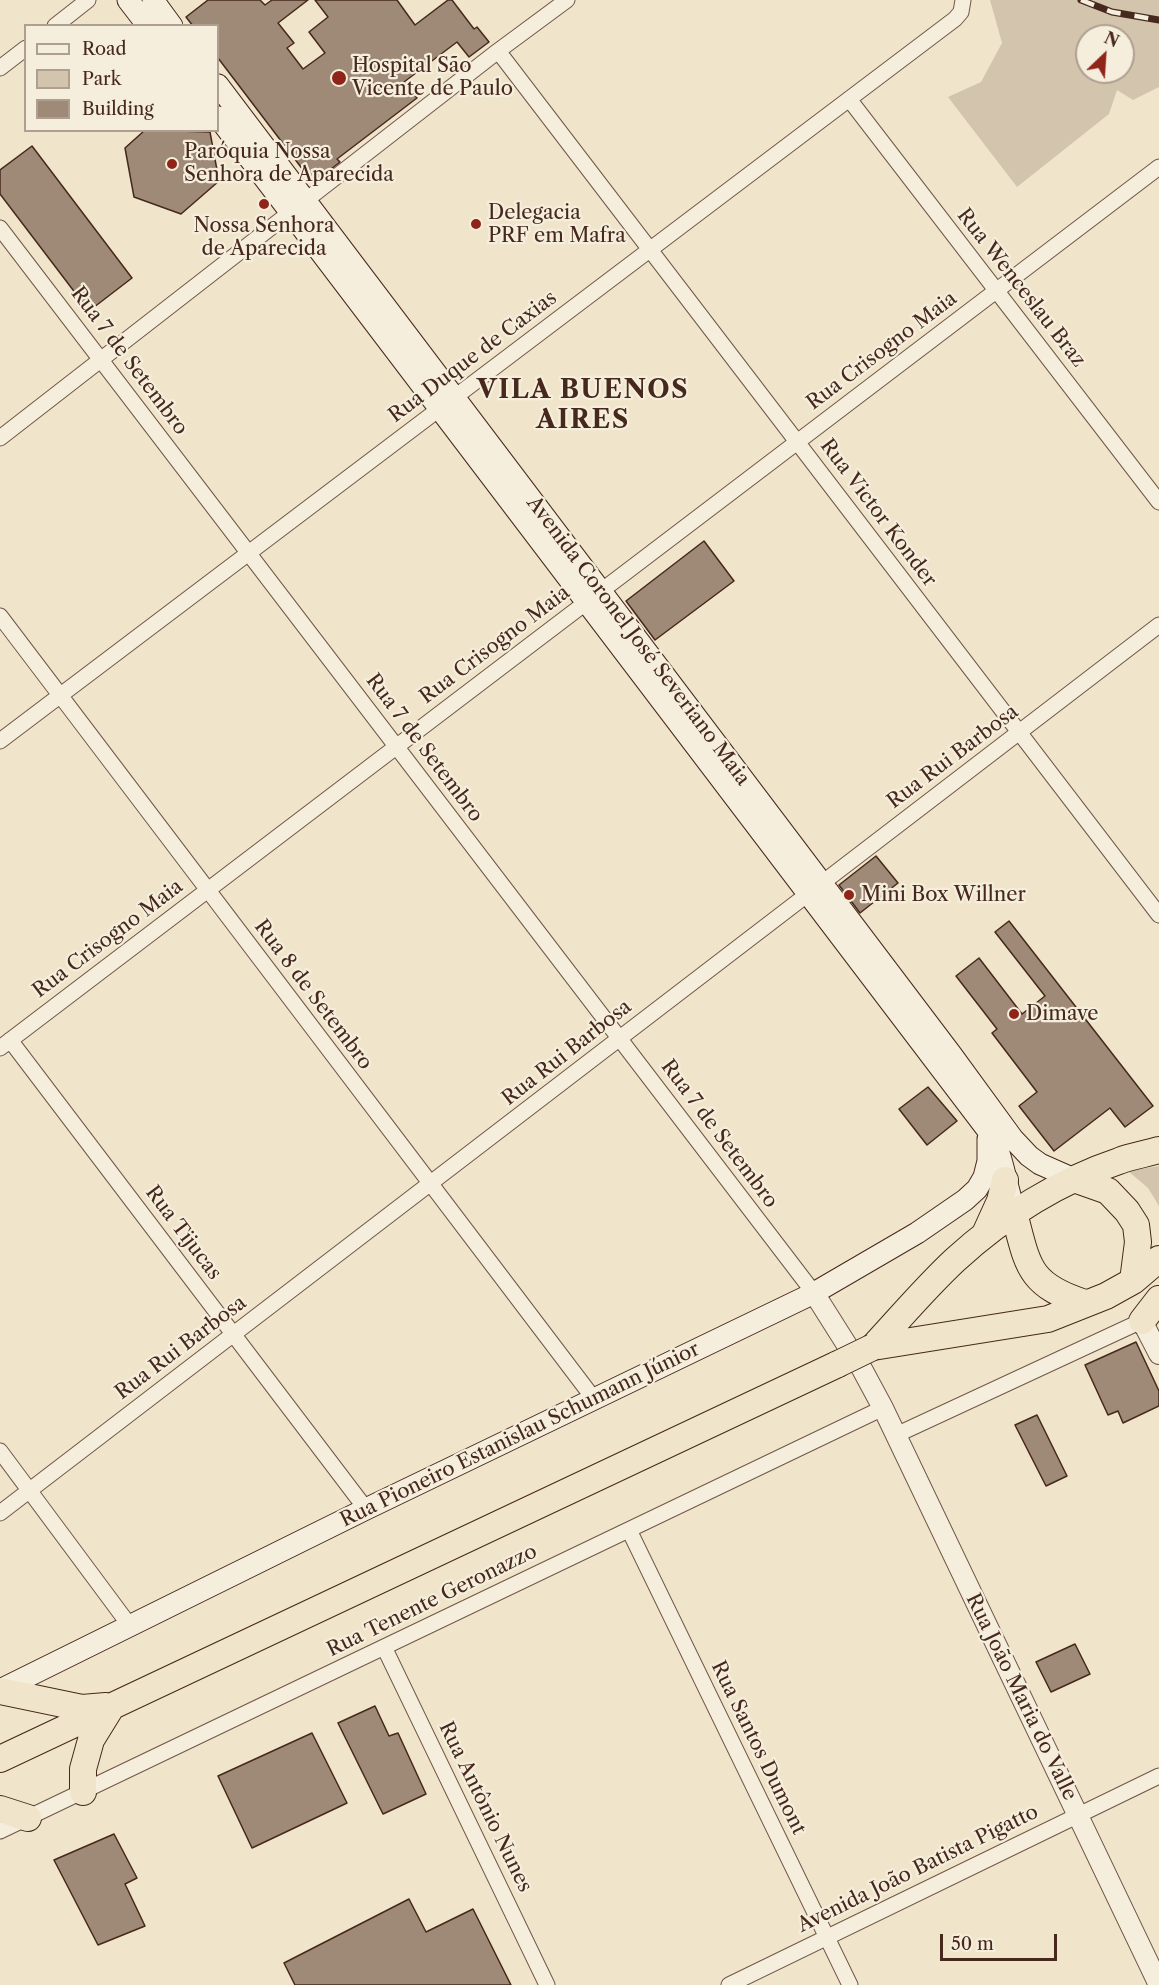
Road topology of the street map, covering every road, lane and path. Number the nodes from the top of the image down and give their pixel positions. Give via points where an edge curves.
1 (88, 0) edge
2 (128, 0) edge
3 (153, 0) edge
4 (567, 0) edge
5 (963, 1) edge
6 (58, 24) edge
7 (146, 24) edge
8 (171, 24) edge
9 (24, 50) edge
10 (498, 51) junction
11 (0, 68) edge
12 (219, 87) edge
13 (849, 99) junction
14 (219, 118) edge
15 (1159, 167) edge
16 (297, 206) junction
17 (0, 228) edge
18 (650, 250) junction
19 (996, 291) junction
20 (101, 360) junction
21 (447, 403) junction
22 (0, 438) edge
23 (797, 442) junction
24 (1159, 502) edge
25 (249, 553) junction
26 (594, 597) junction
27 (0, 616) edge
28 (1159, 625) edge
29 (60, 696) junction
30 (1019, 732) junction
31 (0, 741) edge
32 (396, 747) junction
33 (815, 889) junction
34 (208, 890) junction
35 (1159, 915) edge
36 (620, 1039) junction
37 (5, 1044) edge
38 (989, 1132) junction
39 (1159, 1150) edge
40 (1074, 1179) junction
41 (1005, 1180) junction
42 (430, 1184) junction
43 (1014, 1213) junction
44 (985, 1234) junction
45 (1159, 1259) edge
46 (1133, 1281) junction
47 (814, 1293) junction
48 (1159, 1299) edge
49 (1085, 1303) junction
50 (1151, 1317) edge
51 (233, 1335) junction
52 (873, 1347) junction
53 (1159, 1354) edge
54 (594, 1399) junction
55 (883, 1408) junction
56 (896, 1435) junction
57 (0, 1451) edge
58 (30, 1490) junction
59 (366, 1509) junction
60 (0, 1513) edge
61 (629, 1530) junction
62 (130, 1626) junction
63 (384, 1647) junction
64 (0, 1691) edge
65 (112, 1706) junction
66 (0, 1759) edge
67 (1159, 1776) edge
68 (83, 1792) junction
69 (0, 1809) edge
70 (1078, 1815) junction
71 (28, 1818) junction
72 (0, 1831) edge
73 (827, 1937) junction
74 (547, 1985) edge
75 (729, 1985) edge
76 (850, 1985) edge
77 (1159, 1985) edge

1 - 6 street
2 - 7 main road
3 - 8 main road
4 - 10 street
5 - 13 street, Rua Duque de Caxias via 955,19
9 - 11 street
10 - 16 street
10 - 18 street, Rua Victor Konder
12 - 16 main road, Avenida Coronel José Severiano Maia
13 - 18 street, Rua Duque de Caxias
13 - 19 street, Rua Wenceslau Braz
14 - 16 main road, Avenida Coronel José Severiano Maia
15 - 19 street, Rua Crisogno Maia
16 - 20 street
16 - 21 main road, Avenida Coronel José Severiano Maia
17 - 20 street, Rua 7 de Setembro
18 - 21 street, Rua Duque de Caxias
18 - 23 street, Rua Victor Konder
19 - 23 street, Rua Crisogno Maia
19 - 24 street, Rua Wenceslau Braz
20 - 22 street
20 - 25 street, Rua 7 de Setembro
21 - 25 street, Rua Duque de Caxias
21 - 26 main road, Avenida Coronel José Severiano Maia
23 - 26 street, Rua Crisogno Maia
23 - 30 street, Rua Victor Konder
25 - 29 street, Rua Duque de Caxias
25 - 32 street, Rua 7 de Setembro
26 - 32 street, Rua Crisogno Maia
26 - 33 main road, Avenida Coronel José Severiano Maia
27 - 29 street, Rua 8 de Setembro
28 - 30 street, Rua Rui Barbosa
29 - 31 street, Rua Duque de Caxias
29 - 34 street, Rua 8 de Setembro
30 - 33 street, Rua Rui Barbosa
30 - 35 street, Rua Victor Konder
32 - 34 street, Rua Crisogno Maia
32 - 36 street, Rua 7 de Setembro
33 - 36 street, Rua Rui Barbosa
33 - 38 main road, Avenida Coronel José Severiano Maia
33 - 40 main road, Avenida Coronel José Severiano Maia via 1013,1139 1040,1164
34 - 37 street, Rua Crisogno Maia
34 - 42 street, Rua 8 de Setembro
36 - 42 street, Rua Rui Barbosa
36 - 47 street, Rua 7 de Setembro
37 - 51 street, Rua Tijucas
38 - 41 main road, Avenida Coronel José Severiano Maia
38 - 47 main road, Rua Pioneiro Estanislau Schumann Júnior via 988,1161 977,1189 918,1233
39 - 40 highway via 1120,1160
40 - 43 highway
40 - 46 highway via 1108,1191 1136,1225
41 - 43 main road, Avenida Coronel José Severiano Maia
41 - 44 highway
42 - 51 street, Rua Rui Barbosa
42 - 54 street, Rua 8 de Setembro
43 - 44 highway
43 - 49 highway via 1027,1261 1042,1283 1064,1297
44 - 52 highway via 954,1261
45 - 46 highway
46 - 49 highway
47 - 54 main road, Rua Pioneiro Estanislau Schumann Júnior
47 - 55 street, Rua João Maria do Valle
48 - 50 highway
49 - 52 highway via 1048,1319
50 - 53 street
50 - 56 street
51 - 58 street, Rua Rui Barbosa
51 - 59 street, Rua Tijucas
52 - 65 highway, bridge
54 - 59 main road, Rua Pioneiro Estanislau Schumann Júnior
55 - 56 street, Rua João Maria do Valle
55 - 61 street, Rua Tenente Geronazzo
56 - 70 street, Rua João Maria do Valle
57 - 58 street
58 - 60 street, Rua Rui Barbosa
58 - 62 street
59 - 62 main road, Rua Pioneiro Estanislau Schumann Júnior
61 - 63 street, Rua Tenente Geronazzo
61 - 73 street, Rua Santos Dumont
62 - 64 main road, Rua Pioneiro Estanislau Schumann Júnior
63 - 68 street, Rua Tenente Geronazzo
63 - 74 street, Rua Antônio Nunes
64 - 65 highway via 82,1708
65 - 66 highway
65 - 68 highway via 91,1740 82,1769
67 - 70 street, Avenida João Batista Pigatto
68 - 71 street, Rua Tenente Geronazzo
69 - 71 highway
70 - 73 street, Avenida João Batista Pigatto
70 - 77 street, Rua João Maria do Valle
71 - 72 street, Rua Tenente Geronazzo
73 - 75 street, Avenida João Batista Pigatto
73 - 76 street, Rua Santos Dumont

